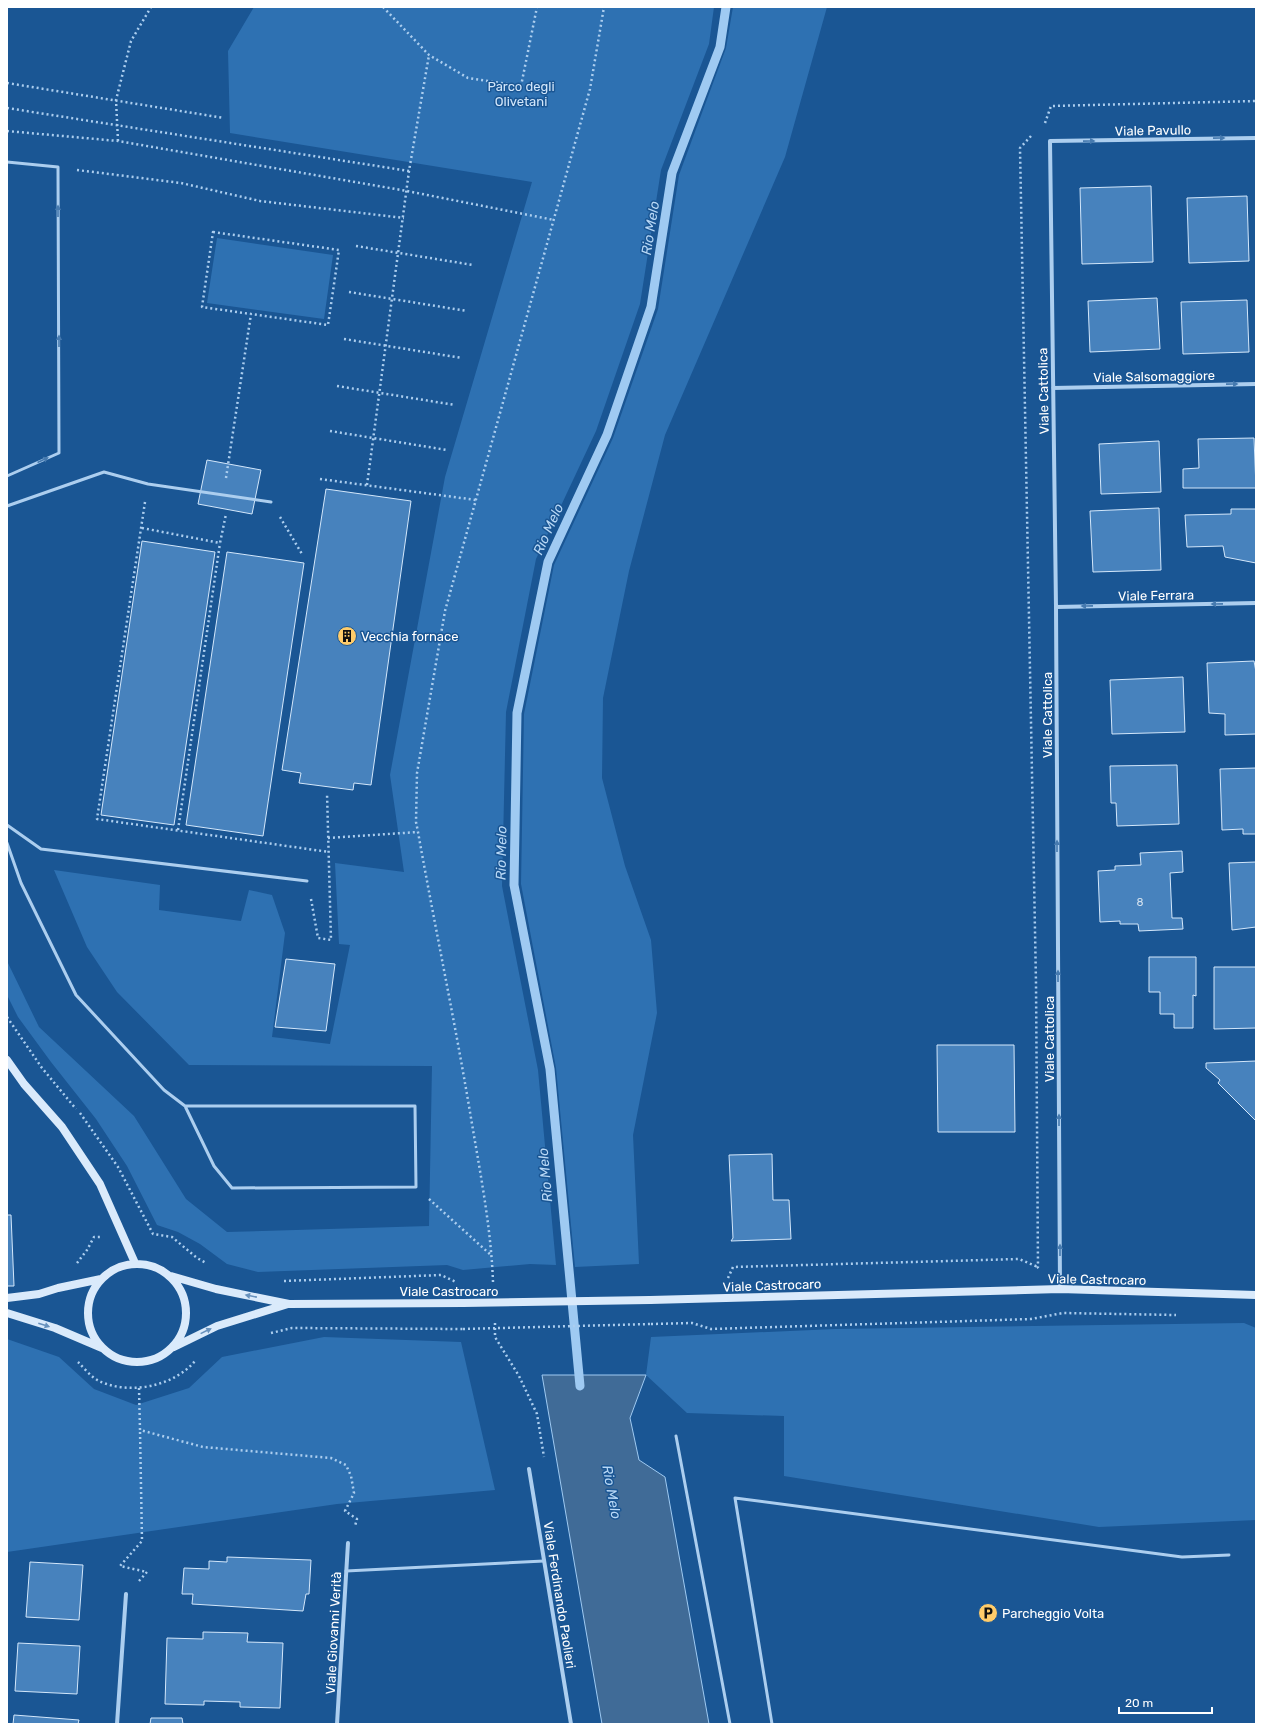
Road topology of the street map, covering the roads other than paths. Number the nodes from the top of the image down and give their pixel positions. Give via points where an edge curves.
1 (1256, 138) edge
2 (1050, 141) joint
3 (7, 162) edge
4 (1256, 384) edge
5 (1053, 388) junction
6 (7, 476) edge
7 (271, 502) road end
8 (7, 506) edge
9 (1256, 603) edge
10 (1056, 607) junction
11 (7, 824) edge
12 (7, 843) edge
13 (307, 881) dead end
14 (7, 1060) edge
15 (185, 1106) junction
16 (135, 1263) junction
17 (171, 1276) junction
18 (101, 1279) junction
19 (1060, 1289) junction
20 (1256, 1295) edge
21 (7, 1298) edge
22 (289, 1304) junction
23 (7, 1313) edge
24 (102, 1348) junction
25 (171, 1349) junction
26 (676, 1436) dead end
27 (529, 1469) dead end
28 (348, 1543) road end
29 (1229, 1555) dead end
30 (544, 1561) junction
31 (346, 1571) junction
32 (126, 1594) road end
33 (117, 1724) edge
34 (337, 1724) edge
35 (571, 1724) edge
36 (730, 1724) edge
37 (772, 1724) edge

2 -> 1 street, Viale Pavullo
2 - 5 street, Viale Cattolica
6 -> 3 lane via 59,453 58,167
5 -> 4 street, Viale Salsomaggiore
5 - 10 street, Viale Cattolica
7 - 8 lane via 148,484 104,472
9 -> 10 street, Viale Ferrara
19 -> 10 street, Viale Cattolica
11 - 13 lane via 41,849
12 - 15 lane via 21,883 76,995 164,1090
14 - 16 street via 24,1084 62,1127 96,1178
15 - 15 lane via 214,1166 232,1188 416,1187 415,1106
16 - 17 street, Viale Castrocaro via 148,1264
16 - 18 street, Viale Castrocaro via 111,1271
22 -> 17 street, Viale Castrocaro via 216,1289
17 - 25 street, Viale Castrocaro via 181,1289 186,1304 186,1320 181,1336
18 - 21 street, Viale Castrocaro via 39,1294
18 - 24 street, Viale Castrocaro via 88,1306 88,1321 93,1336
19 - 20 street, Viale Castrocaro
19 - 22 street, Viale Castrocaro, bridge via 650,1300
25 -> 22 street, Viale Castrocaro via 217,1326
23 -> 24 street, Viale Castrocaro via 55,1328
24 - 25 street, Viale Castrocaro via 115,1357 129,1362 144,1362 159,1357
26 - 36 lane
27 - 30 street, Viale Ferdinando Paolieri
28 - 31 street, Viale Giovanni Verità
29 - 37 lane via 1182,1557 735,1498
30 - 31 lane
30 - 35 street, Viale Ferdinando Paolieri
31 - 34 street, Viale Giovanni Verità
32 - 33 street

